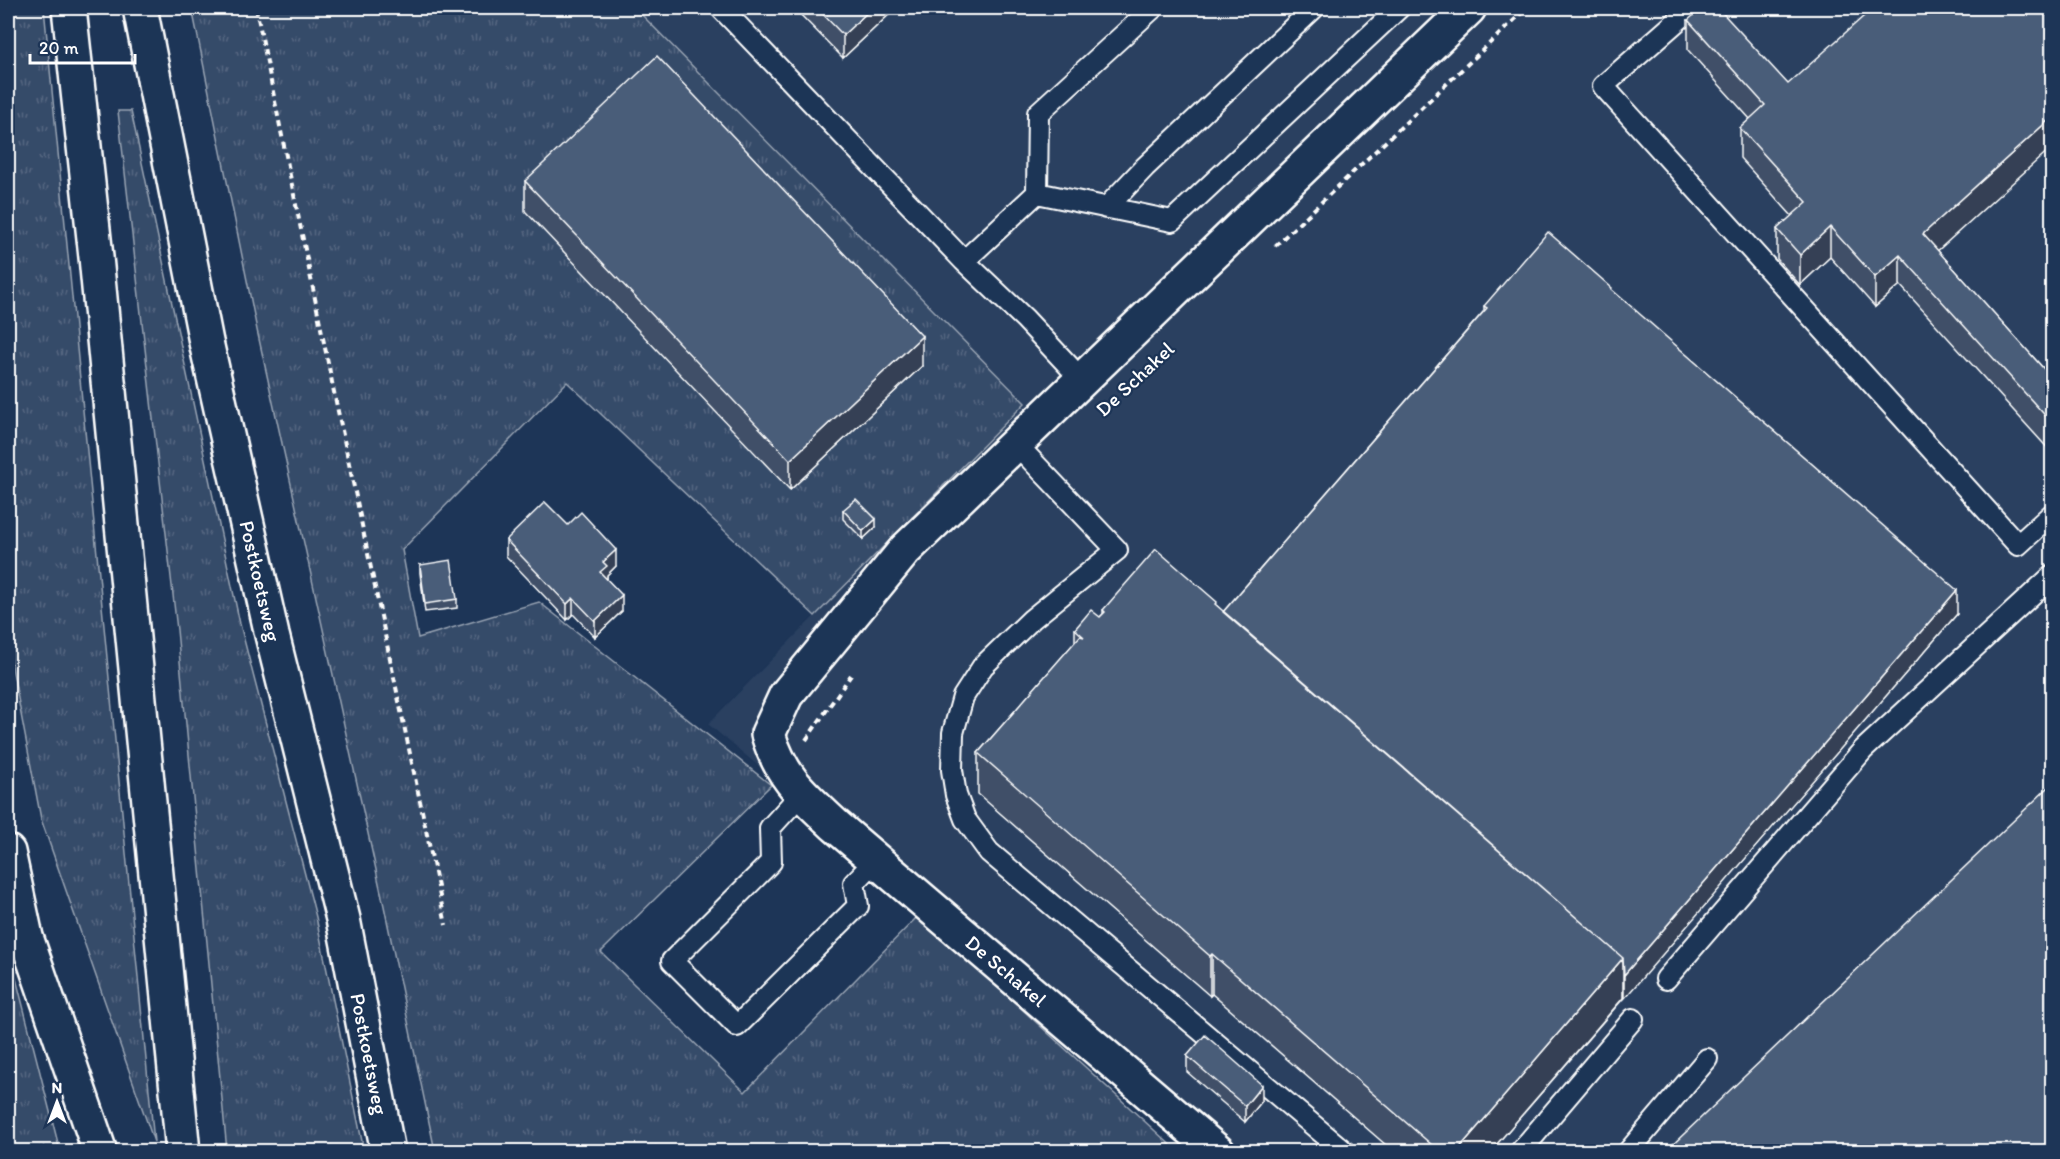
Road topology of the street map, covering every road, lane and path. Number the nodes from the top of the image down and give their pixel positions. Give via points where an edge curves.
1 (69, 8) edge
2 (140, 8) edge
3 (256, 8) edge
4 (721, 8) edge
5 (1153, 8) edge
6 (1314, 8) edge
7 (1399, 8) edge
8 (1469, 8) edge
9 (1527, 8) edge
10 (1692, 8) edge
11 (1037, 193) junction
12 (1106, 208) junction
13 (1270, 251) dead end
14 (964, 261) junction
15 (1082, 380) junction
16 (1016, 444) junction
17 (2052, 514) edge
18 (2052, 576) edge
19 (853, 672) dead end
20 (798, 791) junction
21 (8, 852) edge
22 (876, 860) junction
23 (446, 926) dead end
24 (1666, 979) dead end
25 (1633, 1019) dead end
26 (1707, 1059) dead end
27 (100, 1152) edge
28 (183, 1152) edge
29 (388, 1152) edge
30 (1218, 1152) edge
31 (1345, 1152) edge
32 (1520, 1152) edge
33 (1629, 1152) edge

1 - 28 main road
2 - 29 main road, Postkoetsweg via 206,342 272,635 343,919
3 - 23 path
4 - 14 lane
5 - 11 lane via 1038,113
6 - 12 lane
7 - 12 lane via 1172,221
8 - 15 main road, De Schakel
9 - 13 path
10 - 17 lane via 1604,86 2018,545
11 - 12 lane
11 - 14 lane
14 - 15 lane
15 - 16 main road, De Schakel
16 - 20 main road, De Schakel via 905,550 786,695 768,734 774,756
16 - 31 lane via 1117,550 983,666 963,697 953,733 952,770 965,819 989,852
18 - 24 lane via 1863,750
19 - 20 path via 805,741
20 - 22 main road, De Schakel
20 - 22 lane via 770,828 771,862 672,961 737,1026 858,906 854,883
21 - 27 main road via 26,937
22 - 30 main road, De Schakel
25 - 32 lane
26 - 33 lane

